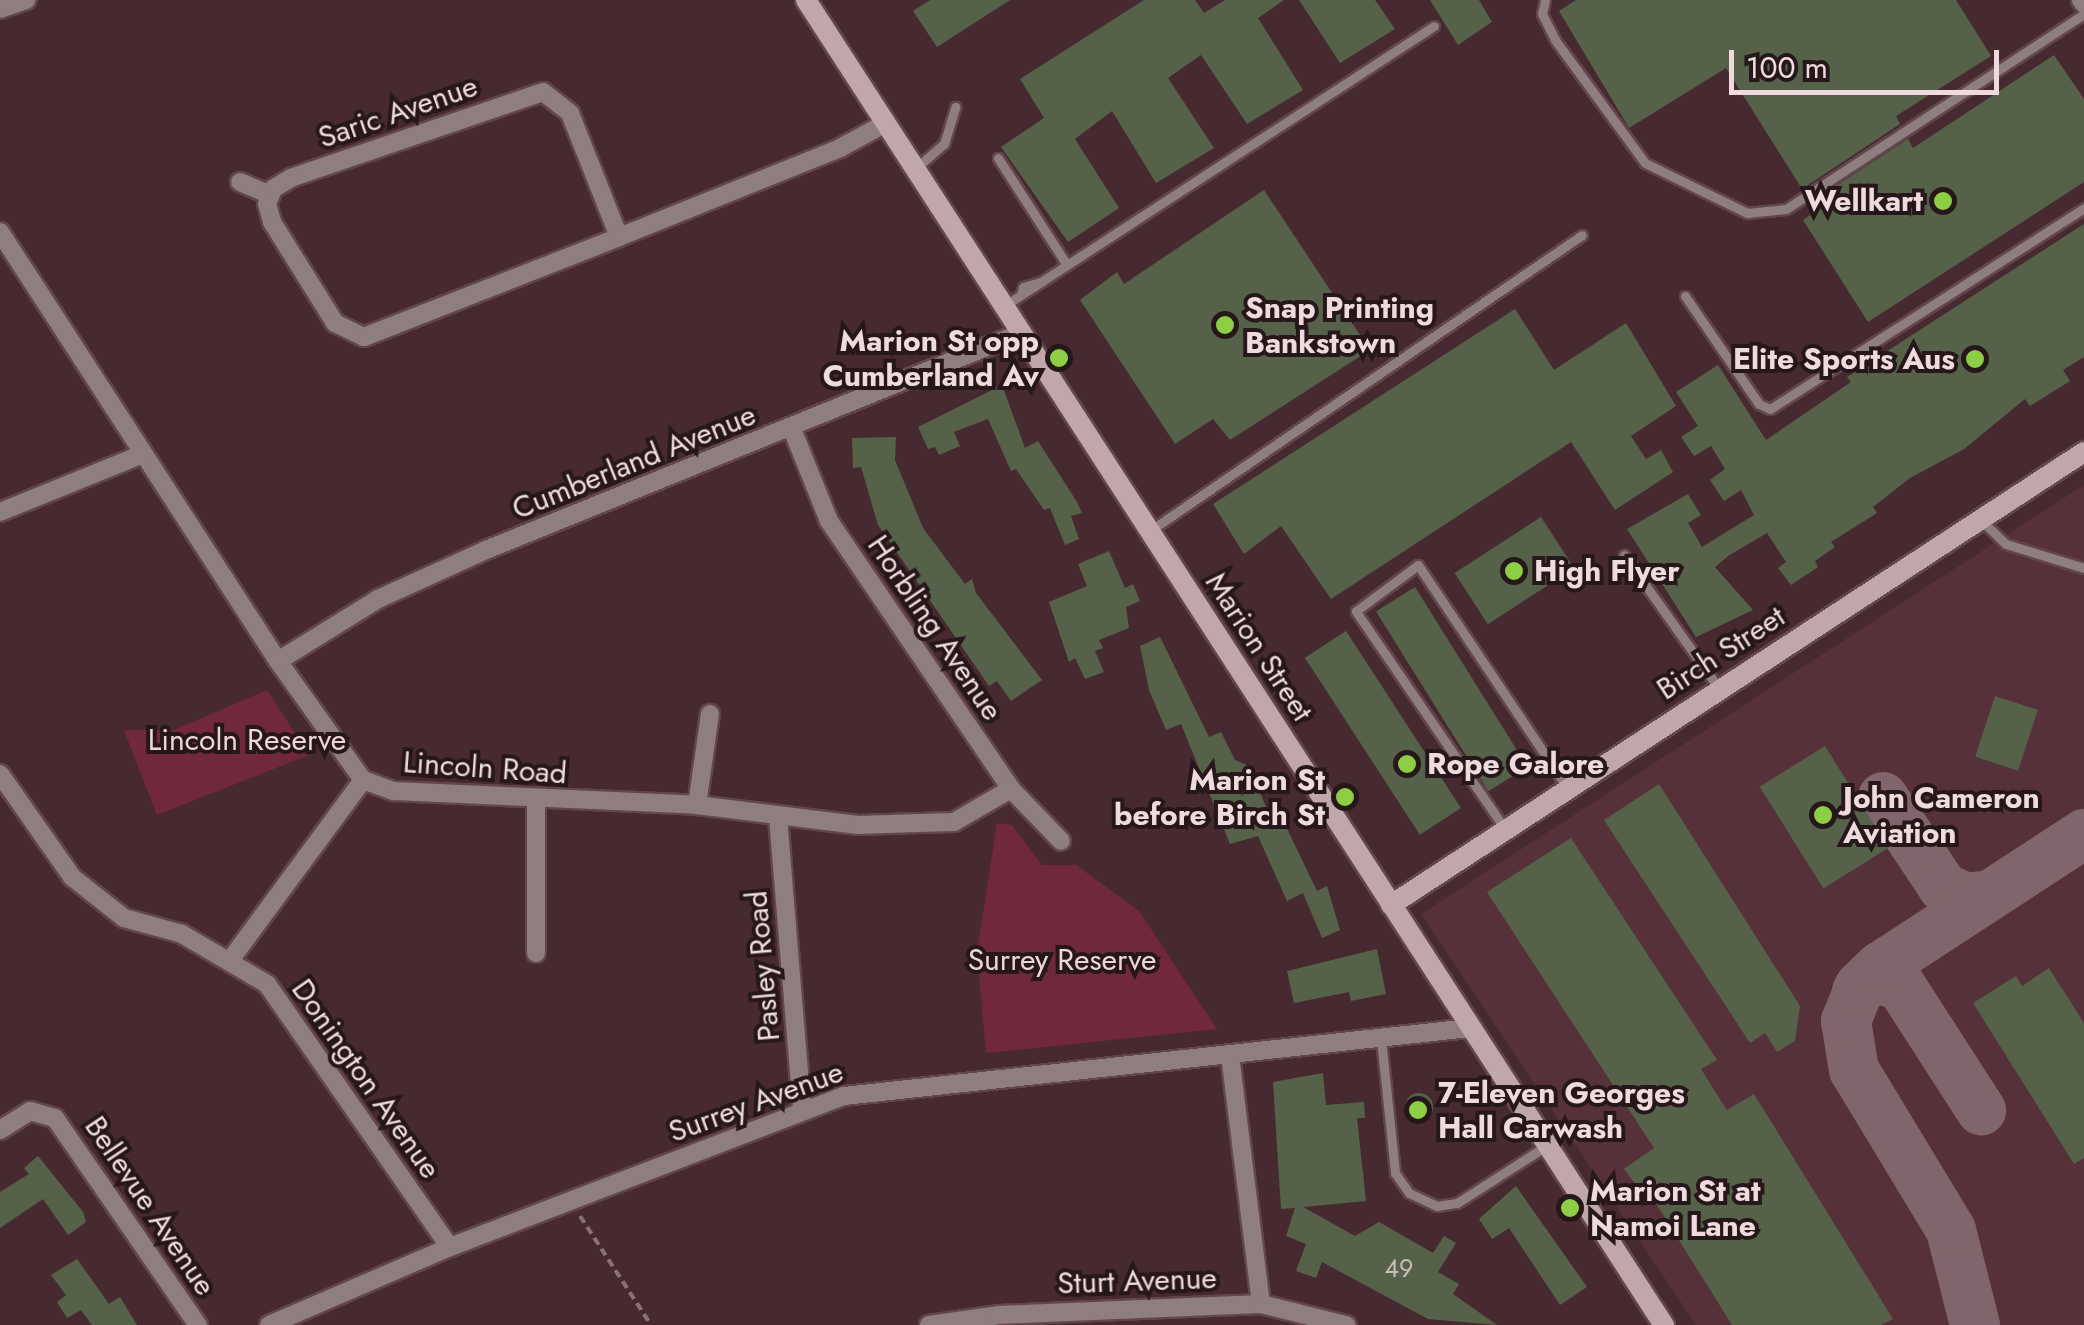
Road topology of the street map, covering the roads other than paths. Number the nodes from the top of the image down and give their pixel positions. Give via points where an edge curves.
1 (26, 0) edge
2 (806, 0) edge
3 (1545, 0) edge
4 (0, 9) edge
5 (2084, 14) edge
6 (1434, 26) dead end
7 (556, 75) dead end
8 (549, 94) junction
9 (955, 107) dead end
10 (886, 122) junction
11 (998, 158) dead end
12 (916, 168) junction
13 (240, 182) dead end
14 (270, 195) junction
15 (2084, 208) edge
16 (0, 232) edge
17 (1582, 236) dead end
18 (619, 238) junction
19 (1066, 264) junction
20 (1685, 296) dead end
21 (1012, 301) junction
22 (1021, 333) junction
23 (792, 429) junction
24 (2084, 452) edge
25 (142, 454) junction
26 (0, 512) edge
27 (1981, 519) junction
28 (1149, 532) junction
29 (1624, 555) dead end
30 (2084, 568) edge
31 (278, 661) junction
32 (1720, 690) junction
33 (710, 714) dead end
34 (0, 774) edge
35 (363, 780) junction
36 (1011, 789) junction
37 (1568, 789) junction
38 (536, 802) junction
39 (697, 805) junction
40 (778, 817) junction
41 (1506, 829) junction
42 (1061, 841) dead end
43 (1390, 905) junction
44 (536, 953) dead end
45 (230, 960) junction
46 (1470, 1028) junction
47 (1381, 1039) junction
48 (1230, 1056) junction
49 (802, 1110) junction
50 (0, 1130) edge
51 (1546, 1146) junction
52 (450, 1247) junction
53 (1260, 1304) junction
54 (198, 1325) edge
55 (269, 1325) edge
56 (929, 1325) edge
57 (1346, 1325) edge
58 (1664, 1325) edge

1 - 4 street
2 - 10 main road, Marion Street
3 - 5 lane via 1542,14 1555,40 1645,163 1747,213 1786,208
6 - 19 lane
7 - 8 street
8 - 14 street, Saric Avenue via 532,94 291,178
8 - 18 street via 570,113
9 - 12 lane via 944,144
10 - 12 main road, Marion Street
10 - 18 street via 840,148
11 - 19 lane
12 - 21 main road, Marion Street
13 - 14 street
14 - 18 street via 272,222 353,345
15 - 20 lane via 1770,409 1759,404
16 - 25 street, Lincoln Road
17 - 28 lane
19 - 21 lane
21 - 22 main road, Marion Street
22 - 23 street, Cumberland Avenue
22 - 28 main road, Marion Street
23 - 31 street, Cumberland Avenue via 486,550 378,599
23 - 36 street, Horbling Avenue via 829,521
24 - 27 main road, Birch Street
25 - 26 street
25 - 31 street, Lincoln Road
27 - 30 lane via 2006,544
27 - 32 main road, Birch Street
28 - 43 main road, Marion Street
29 - 32 lane
31 - 35 street, Lincoln Road
32 - 37 main road, Birch Street
33 - 39 street
34 - 45 street, Donington Avenue via 72,877 124,918 182,934
35 - 38 street, Lincoln Road via 394,791
35 - 45 street
36 - 40 street, Lincoln Road via 954,822 858,825
36 - 42 street, Horbling Avenue
37 - 41 main road, Birch Street
37 - 41 lane via 1418,564 1356,611
38 - 39 street, Lincoln Road
38 - 44 street
39 - 40 street, Lincoln Road
40 - 49 street, Pasley Road
41 - 43 main road, Birch Street
43 - 46 main road, Marion Street
45 - 52 street, Donington Avenue via 267,984
46 - 47 street, Surrey Avenue
46 - 51 main road, Marion Street
47 - 48 street, Surrey Avenue
47 - 51 lane via 1395,1173 1419,1199 1457,1203
48 - 49 street, Surrey Avenue via 867,1092
48 - 53 street
49 - 52 street, Surrey Avenue
50 - 54 street, Bellevue Avenue via 30,1111 55,1118
51 - 58 main road, Marion Street
52 - 55 street, Surrey Avenue
53 - 56 street, Sturt Avenue via 999,1315
53 - 57 street, Sturt Avenue

